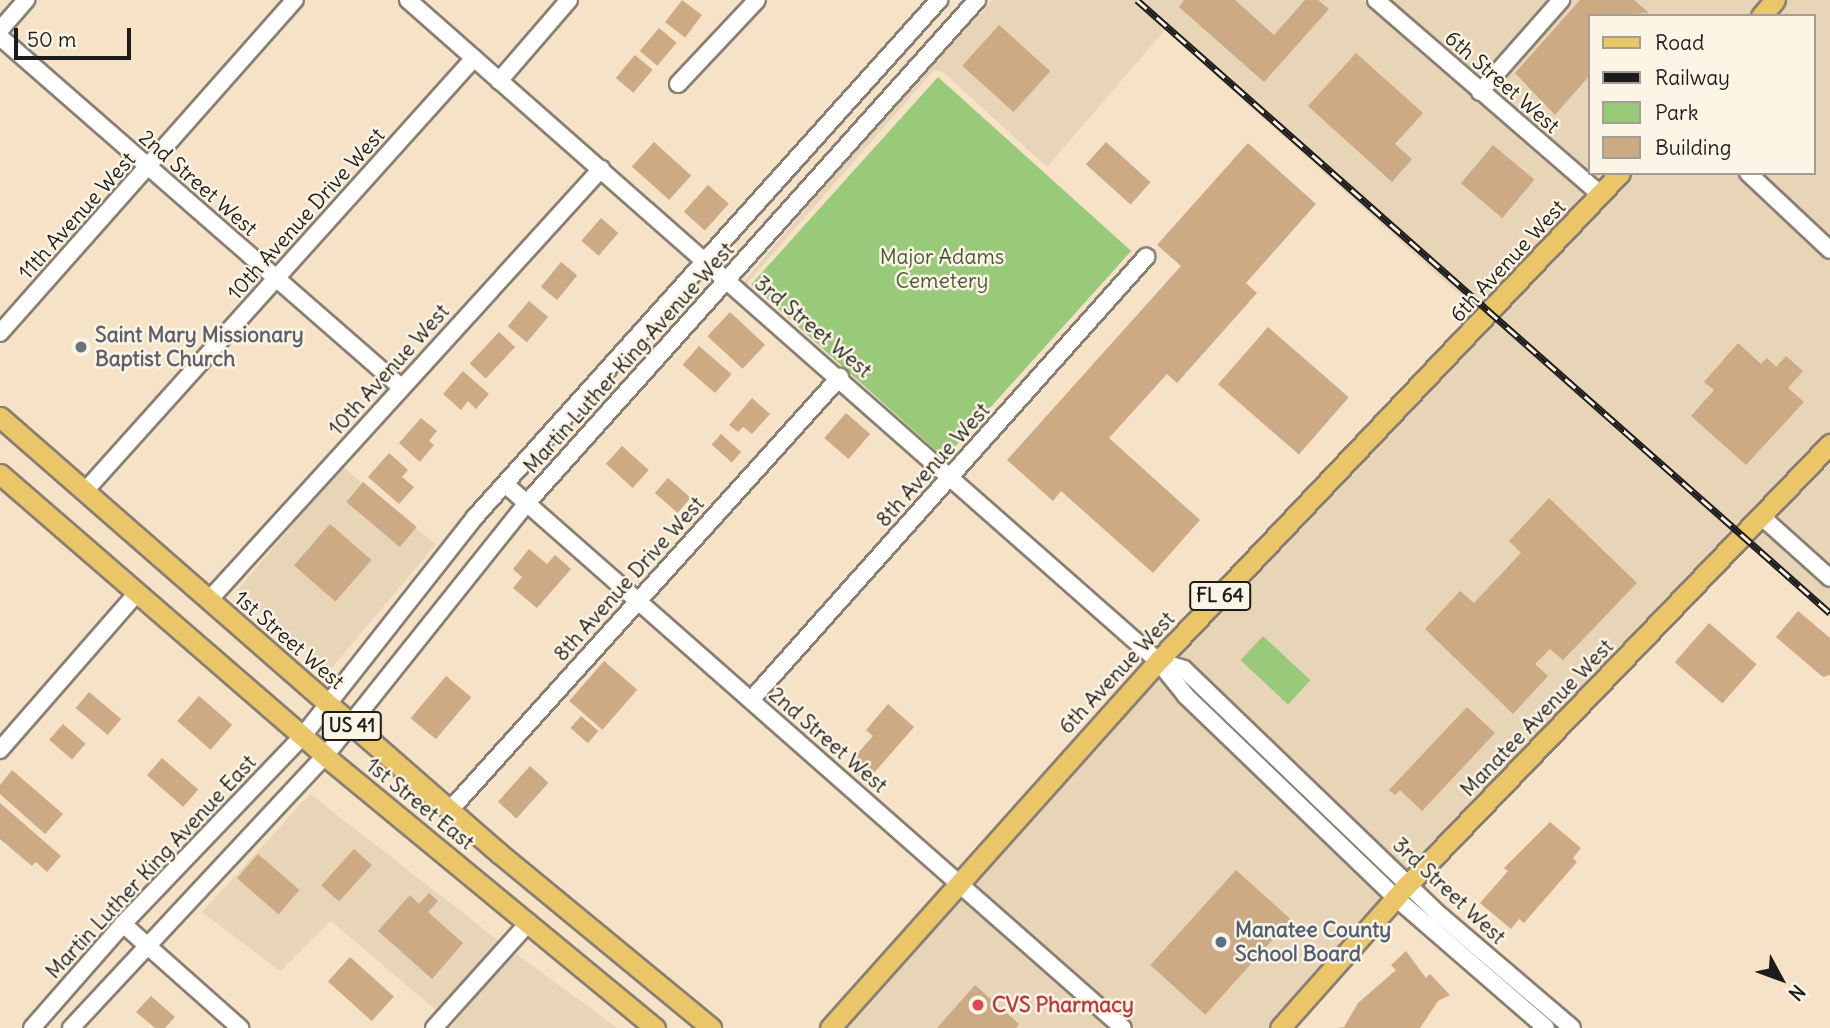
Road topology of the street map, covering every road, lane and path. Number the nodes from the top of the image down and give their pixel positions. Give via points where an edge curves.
1 (26, 0) edge
2 (295, 0) edge
3 (408, 0) edge
4 (569, 0) edge
5 (757, 0) edge
6 (939, 0) edge
7 (1376, 0) edge
8 (1561, 0) edge
9 (1775, 0) edge
10 (975, 1) edge
11 (1763, 14) edge
12 (0, 30) edge
13 (0, 37) edge
14 (474, 58) junction
15 (499, 81) junction
16 (678, 84) dead end
17 (1480, 92) junction
18 (149, 167) junction
19 (601, 169) junction
20 (1618, 175) edge
21 (1750, 175) edge
22 (1601, 195) junction
23 (1830, 250) edge
24 (1146, 257) dead end
25 (704, 261) junction
26 (276, 279) junction
27 (726, 282) junction
28 (0, 333) edge
29 (840, 377) junction
30 (401, 387) junction
31 (0, 417) edge
32 (1830, 444) edge
33 (0, 474) edge
34 (952, 477) junction
35 (505, 484) junction
36 (85, 491) junction
37 (527, 503) junction
38 (1762, 517) junction
39 (1830, 578) edge
40 (137, 593) junction
41 (209, 600) junction
42 (636, 601) junction
43 (1158, 661) junction
44 (751, 699) junction
45 (329, 705) junction
46 (351, 725) junction
47 (302, 737) junction
48 (0, 750) edge
49 (325, 756) junction
50 (1301, 779) junction
51 (1288, 794) junction
52 (450, 810) junction
53 (958, 881) junction
54 (1402, 891) junction
55 (529, 922) junction
56 (123, 924) junction
57 (145, 944) junction
58 (32, 1028) edge
59 (71, 1028) edge
60 (240, 1028) edge
61 (434, 1028) edge
62 (656, 1028) edge
63 (711, 1028) edge
64 (830, 1028) edge
65 (1123, 1028) edge
66 (1280, 1028) edge
67 (1546, 1028) edge
68 (1572, 1028) edge

1 - 12 street
2 - 18 street, 11th Avenue West
3 - 14 street, 3rd Street West
4 - 15 street
5 - 16 street
6 - 25 street, Martin Luther King Avenue West
7 - 17 street, 6th Street West
8 - 17 street
9 - 11 main road
10 - 27 street, Martin Luther King Avenue West
13 - 18 street, 2nd Street West
14 - 15 street, 3rd Street West
14 - 26 street, 10th Avenue Drive West
15 - 19 street, 3rd Street West
17 - 22 street, 6th Street West
18 - 26 street, 2nd Street West
18 - 28 street, 11th Avenue West
19 - 25 street, 3rd Street West
19 - 30 street, 10th Avenue West
20 - 22 main road, 6th Avenue West / FL 64
21 - 23 street
22 - 43 main road, 6th Avenue West / FL 64
24 - 34 street, 8th Avenue West
25 - 27 street, 3rd Street West
25 - 35 street, Martin Luther King Avenue West
26 - 30 street, 2nd Street West
26 - 36 street, 10th Avenue Drive West
27 - 29 street, 3rd Street West
27 - 37 street, Martin Luther King Avenue West
29 - 34 street, 3rd Street West
29 - 42 street, 8th Avenue Drive West
30 - 41 street, 10th Avenue West
31 - 36 main road, 1st Street West / US 41
32 - 38 main road, Manatee Avenue West
33 - 40 main road, 1st Street East / US 41
34 - 43 street, 3rd Street West
34 - 44 street, 8th Avenue West
35 - 37 street, 2nd Street West
35 - 45 street, Martin Luther King Avenue West
36 - 41 main road, 1st Street West / US 41
37 - 42 street, 2nd Street West
37 - 46 street, Martin Luther King Avenue West
38 - 39 street
38 - 54 main road, Manatee Avenue West
40 - 47 main road, 1st Street East / US 41
40 - 48 street
41 - 45 main road, 1st Street West / US 41
42 - 44 street, 2nd Street West
42 - 52 street, 8th Avenue Drive West
43 - 50 street, 3rd Street West via 1184,669
43 - 51 street, 3rd Street West via 1186,696
43 - 53 main road, 6th Avenue West / FL 64
44 - 53 street, 2nd Street West
45 - 46 main road, 1st Street West / US 41
45 - 47 street, Martin Luther King Avenue West
46 - 49 street, Martin Luther King Avenue West
46 - 52 main road, 1st Street West / US 41
47 - 49 main road, 1st Street East / US 41
47 - 56 street, Martin Luther King Avenue East
49 - 55 main road, 1st Street East / US 41
49 - 57 street
50 - 51 street
50 - 54 street, 3rd Street West
51 - 54 street, 3rd Street West
52 - 63 main road, 1st Street West / US 41
53 - 64 main road, 6th Avenue West / FL 64
53 - 65 street, 2nd Street West
54 - 66 main road, Manatee Avenue West
54 - 67 street, 3rd Street West
54 - 68 street, 3rd Street West
55 - 61 street
55 - 62 main road, 1st Street East / US 41
56 - 57 street
56 - 58 street, Martin Luther King Avenue East
57 - 59 street
57 - 60 street

